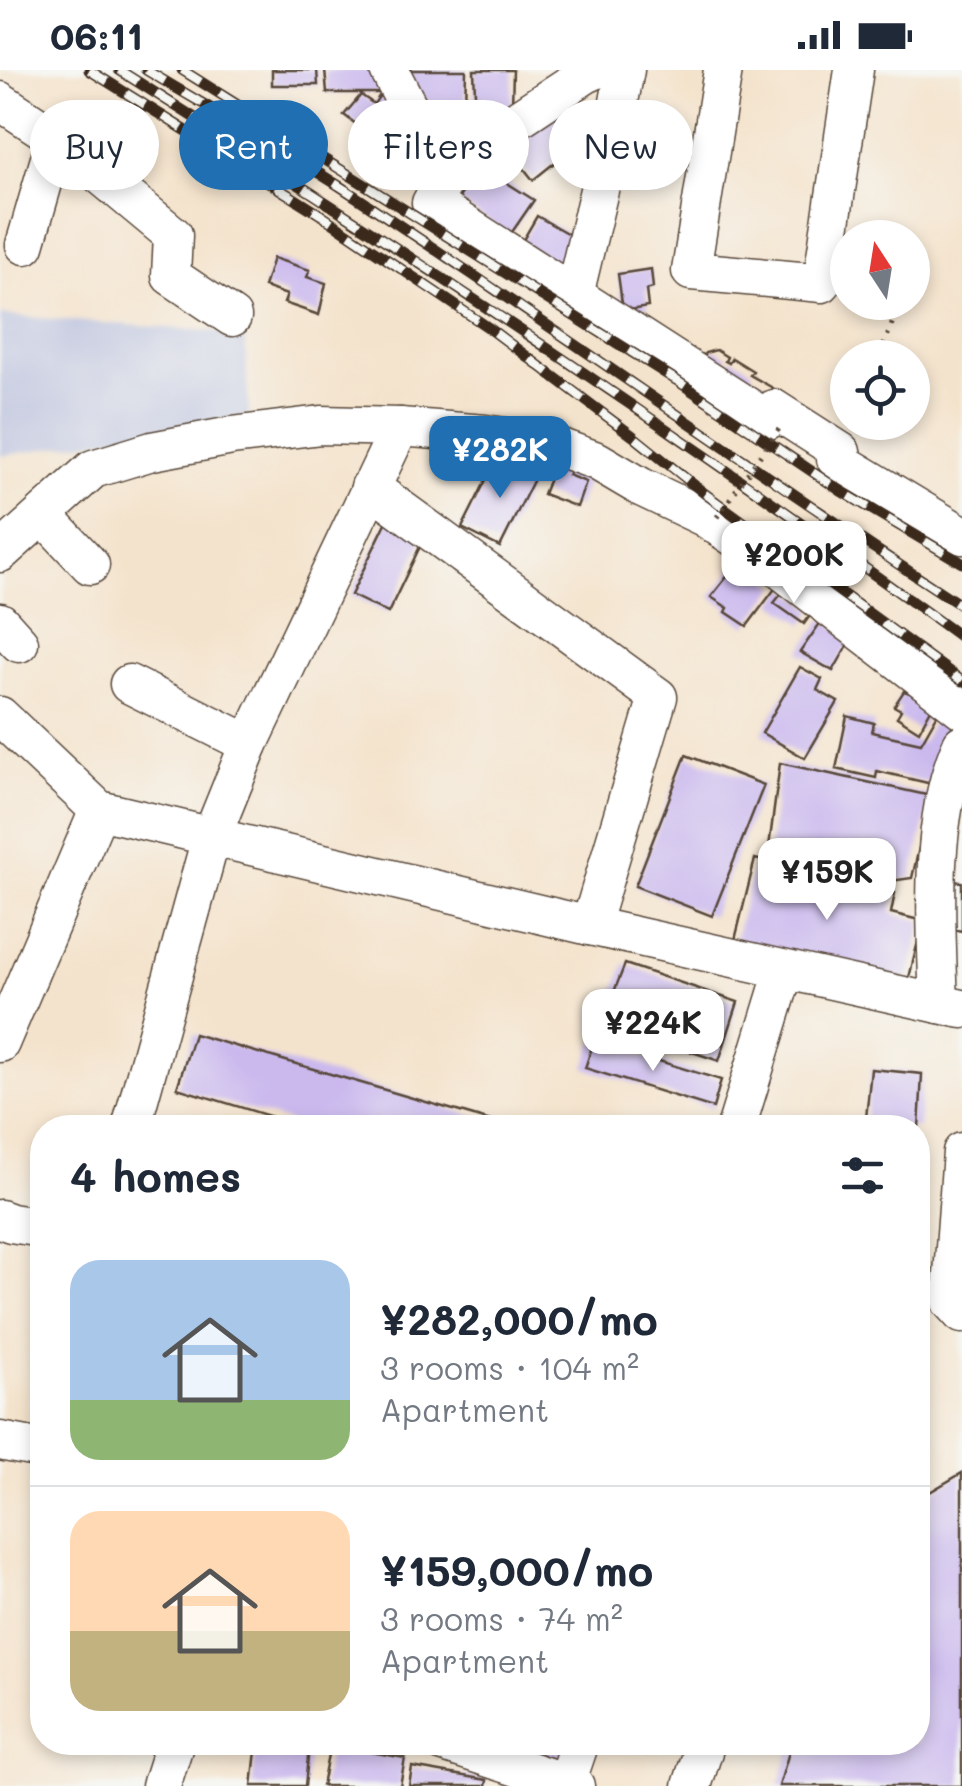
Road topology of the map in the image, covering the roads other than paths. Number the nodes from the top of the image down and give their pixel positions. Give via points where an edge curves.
1 (7, 70) edge
2 (389, 70) edge
3 (595, 70) edge
4 (625, 70) edge
5 (723, 70) edge
6 (854, 70) edge
7 (405, 100) edge
8 (0, 101) edge
9 (529, 112) edge
10 (30, 121) edge
11 (41, 190) edge
12 (118, 190) edge
13 (439, 190) edge
14 (25, 245) dead end
15 (574, 295) junction
16 (232, 318) dead end
17 (400, 427) junction
18 (370, 487) junction
19 (43, 515) junction
20 (962, 535) edge
21 (0, 553) edge
22 (90, 565) dead end
23 (129, 684) dead end
24 (962, 709) edge
25 (0, 716) edge
26 (248, 744) junction
27 (962, 744) edge
28 (99, 810) junction
29 (211, 838) junction
30 (590, 926) junction
31 (950, 938) edge
32 (784, 971) junction
33 (11, 984) edge
34 (951, 1007) edge
35 (0, 1044) edge
36 (135, 1115) edge
37 (740, 1115) edge
38 (962, 1152) edge
39 (960, 1200) edge
40 (0, 1218) edge
41 (30, 1226) edge
42 (962, 1314) edge
43 (0, 1440) edge
44 (30, 1446) edge
45 (171, 1755) edge
46 (484, 1755) edge
47 (577, 1755) edge
48 (702, 1755) edge
49 (570, 1785) edge
50 (161, 1786) edge
51 (692, 1786) edge

1 - 8 street
2 - 7 street
3 - 9 street
4 - 15 street
5 - 6 street via 691,271 822,283
8 - 10 street
11 - 14 street
12 - 16 street via 173,236 171,276
13 - 15 street via 431,203
15 - 20 street via 768,420 774,409 841,452 836,459
17 - 18 street
17 - 19 street via 321,425 152,451 93,469
17 - 24 street via 550,444 598,462 704,517 767,559
18 - 26 street
18 - 30 street via 658,696
19 - 21 street
19 - 22 street
23 - 26 street
25 - 28 street
26 - 29 street
27 - 31 street via 945,793 936,889
28 - 29 street
28 - 33 street
29 - 30 street
29 - 36 street
30 - 32 street
31 - 34 street
32 - 34 street
32 - 37 street
33 - 35 street
38 - 39 street
39 - 42 street via 951,1302
40 - 41 street
43 - 44 street
45 - 50 street
46 - 49 street
47 - 49 street
48 - 51 street

